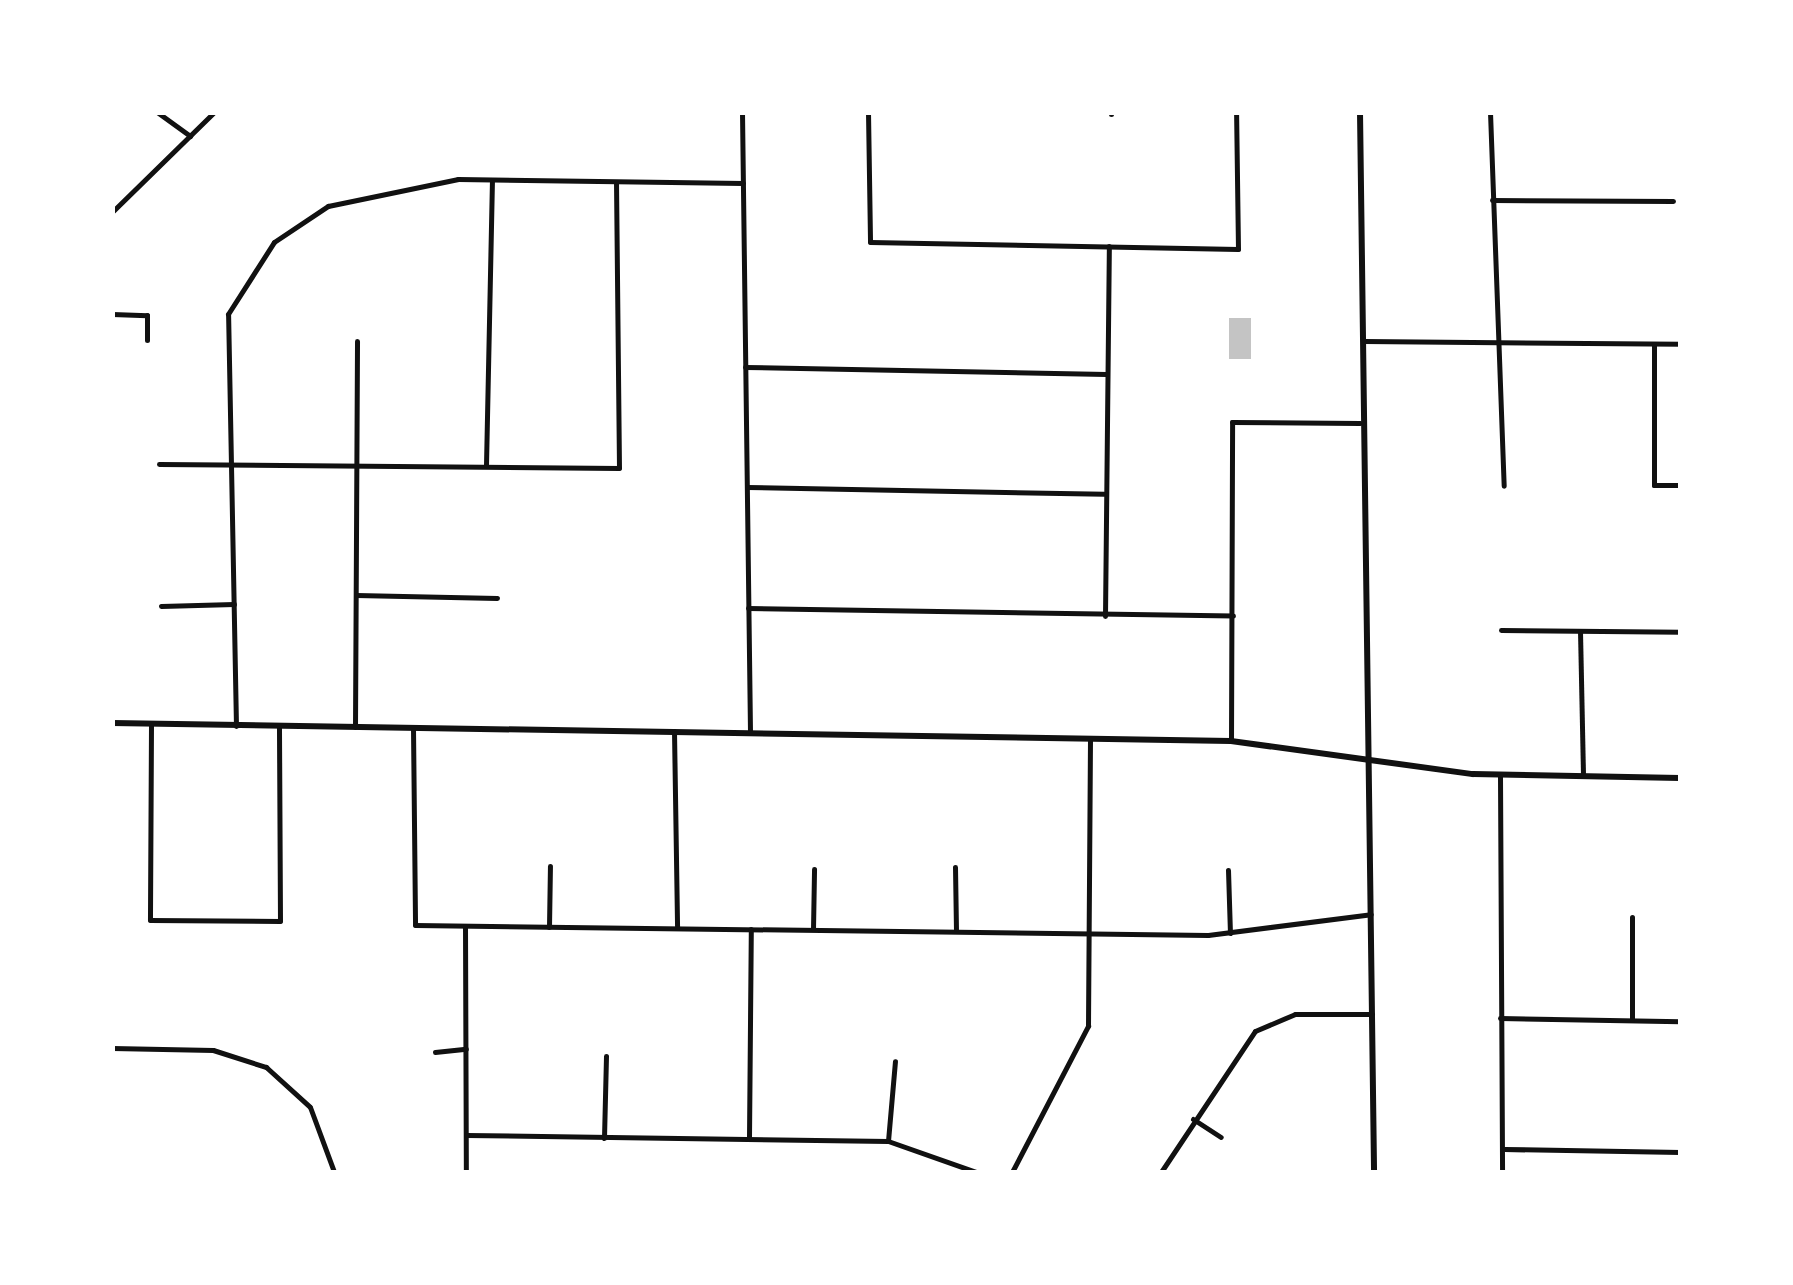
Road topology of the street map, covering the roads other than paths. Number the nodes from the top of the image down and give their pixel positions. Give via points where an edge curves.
1 (158, 112) edge
2 (214, 112) edge
3 (742, 112) edge
4 (868, 112) edge
5 (1236, 112) edge
6 (1360, 112) edge
7 (1490, 112) edge
8 (190, 136) junction
9 (492, 180) junction
10 (616, 182) junction
11 (743, 183) junction
12 (1492, 200) junction
13 (1672, 201) dead end
14 (112, 212) edge
15 (1110, 246) junction
16 (112, 314) edge
17 (1492, 338) junction
18 (146, 340) dead end
19 (357, 341) dead end
20 (1360, 341) junction
21 (1654, 344) junction
22 (1680, 344) edge
23 (745, 367) junction
24 (1106, 374) junction
25 (1360, 423) junction
26 (232, 463) junction
27 (356, 463) junction
28 (159, 464) dead end
29 (486, 464) junction
30 (1680, 485) edge
31 (1504, 486) dead end
32 (746, 488) junction
33 (1104, 494) junction
34 (356, 596) junction
35 (497, 598) dead end
36 (234, 604) junction
37 (161, 606) dead end
38 (748, 608) junction
39 (1104, 616) junction
40 (1233, 616) junction
41 (1502, 630) dead end
42 (1580, 631) junction
43 (1680, 632) edge
44 (112, 724) edge
45 (150, 725) junction
46 (236, 726) junction
47 (278, 726) junction
48 (355, 727) junction
49 (413, 728) junction
50 (674, 730) junction
51 (750, 732) junction
52 (1090, 740) junction
53 (1231, 741) junction
54 (1363, 760) junction
55 (1500, 776) junction
56 (1583, 776) junction
57 (1680, 778) edge
58 (550, 866) dead end
59 (955, 867) dead end
60 (814, 869) dead end
61 (1228, 870) dead end
62 (1371, 914) junction
63 (1632, 918) dead end
64 (465, 924) junction
65 (549, 927) junction
66 (677, 928) junction
67 (751, 929) junction
68 (813, 929) junction
69 (956, 929) junction
70 (1091, 934) junction
71 (1230, 934) junction
72 (1372, 1014) junction
73 (1500, 1018) junction
74 (1632, 1020) junction
75 (1680, 1020) edge
76 (112, 1048) edge
77 (466, 1050) junction
78 (435, 1052) dead end
79 (606, 1056) dead end
80 (895, 1061) dead end
81 (1193, 1119) junction
82 (466, 1135) junction
83 (1221, 1137) dead end
84 (604, 1138) junction
85 (749, 1138) junction
86 (888, 1141) junction
87 (1503, 1149) junction
88 (1680, 1152) edge
89 (334, 1172) edge
90 (466, 1172) edge
91 (976, 1172) edge
92 (1012, 1172) edge
93 (1161, 1172) edge
94 (1374, 1172) edge
95 (1502, 1172) edge

1 - 8 street
2 - 8 street
3 - 11 street
4 - 15 street via 870,242
5 - 15 street via 1238,249
6 - 20 street
7 - 12 street
8 - 14 street
9 - 10 street
9 - 26 street via 328,206 274,242 230,302
9 - 29 street
10 - 11 street
10 - 29 street via 619,468
11 - 23 street
12 - 13 street
12 - 17 street
15 - 24 street
16 - 18 street via 146,315
17 - 20 street
17 - 21 street
17 - 31 street
19 - 27 street
20 - 25 street
21 - 22 street
21 - 30 street via 1654,485
23 - 24 street
23 - 32 street
24 - 33 street
25 - 40 street via 1232,422
25 - 54 street
26 - 27 street
26 - 28 street
26 - 36 street
27 - 29 street
27 - 34 street
32 - 33 street
32 - 38 street
33 - 39 street
34 - 35 street
34 - 48 street
36 - 37 street
36 - 46 street
38 - 39 street
38 - 51 street
39 - 40 street
40 - 53 street
41 - 42 street
42 - 43 street
42 - 56 street
44 - 45 street
45 - 46 street
45 - 47 street via 150,920 280,921
46 - 47 street
47 - 48 street
48 - 49 street
49 - 50 street
49 - 64 street via 415,925
50 - 51 street
50 - 66 street
51 - 52 street
52 - 53 street
52 - 70 street
53 - 54 street
54 - 55 street
54 - 62 street
55 - 56 street
55 - 73 street
56 - 57 street
58 - 65 street
59 - 69 street
60 - 68 street
61 - 71 street
62 - 71 street
62 - 72 street
63 - 74 street
64 - 65 street
64 - 77 street
65 - 66 street
66 - 67 street
67 - 68 street
67 - 85 street
68 - 69 street
69 - 70 street
70 - 71 street
70 - 92 street via 1082,1047
72 - 81 street via 1295,1014 1266,1024 1231,1056
72 - 94 street
73 - 74 street
73 - 87 street
74 - 75 street
76 - 89 street via 213,1050 266,1067 310,1107
77 - 78 street
77 - 82 street
79 - 84 street
80 - 86 street
81 - 83 street
81 - 93 street
82 - 84 street
82 - 90 street
84 - 85 street
85 - 86 street
86 - 91 street
87 - 88 street
87 - 95 street

